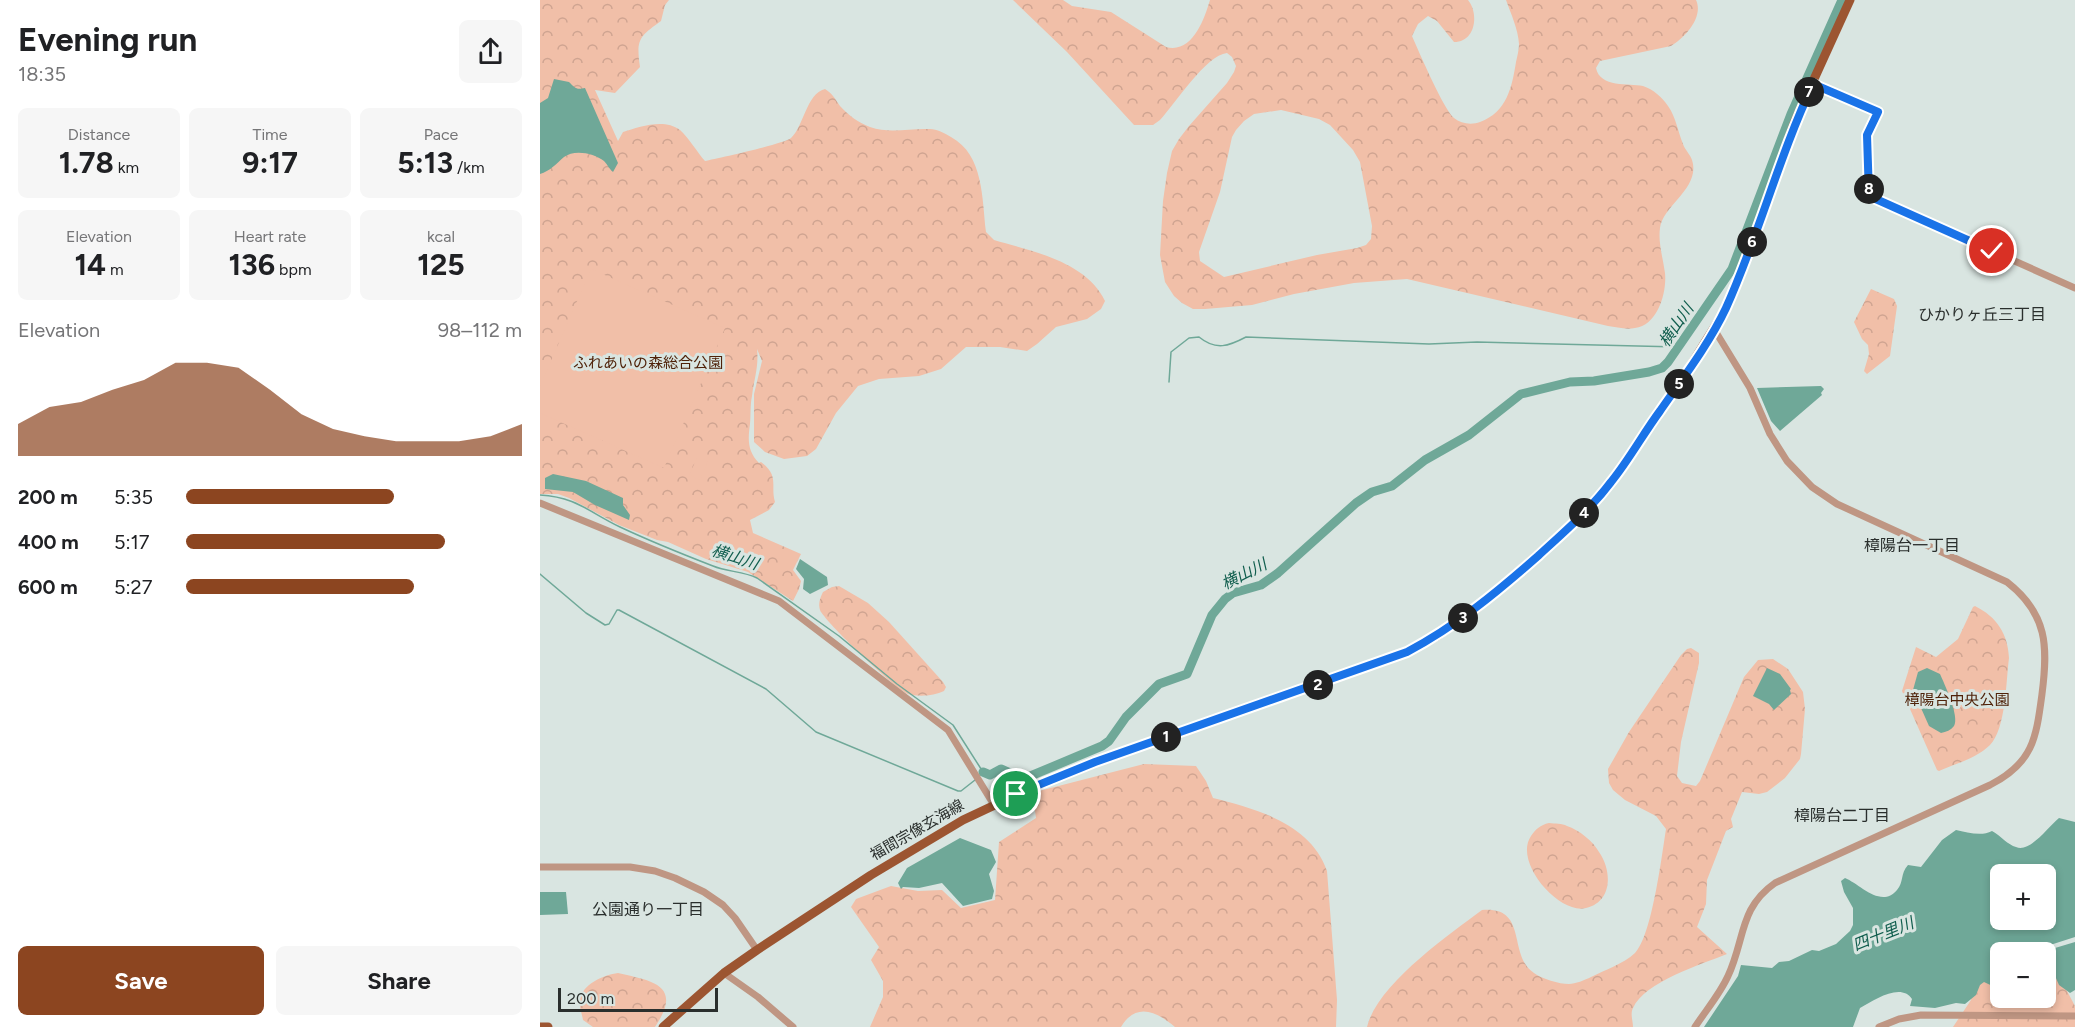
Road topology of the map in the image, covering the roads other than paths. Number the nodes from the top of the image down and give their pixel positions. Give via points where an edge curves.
1 (1850, 0) edge
2 (1813, 84) junction
3 (2075, 288) edge
4 (1714, 329) junction
5 (540, 503) edge
6 (994, 805) junction
7 (540, 867) edge
8 (757, 950) junction
9 (724, 973) junction
10 (2075, 1016) edge
11 (540, 1027) edge
12 (548, 1027) edge
13 (663, 1027) edge
14 (793, 1027) edge
15 (1695, 1027) edge
16 (1879, 1027) edge

1 - 2 main road, 福間宗像玄海線
2 - 3 street via 1878,112 1867,135 1869,196
2 - 4 main road, 福間宗像玄海線 via 1783,152 1740,274
4 - 6 main road, 福間宗像玄海線 via 1623,467 1595,502 1497,592 1437,636 1379,663 1095,762
4 - 15 street via 1750,388 1777,447 1797,473 1837,504 2007,582 2025,598 2039,619 2046,658 2036,733 2030,751 2017,768 1990,786 1768,888 1750,909 1729,973
5 - 6 street via 779,601 948,730
6 - 8 main road, 福間宗像玄海線 via 902,855
7 - 8 street via 630,867 675,878 723,905
8 - 9 main road, 福間宗像玄海線
9 - 13 main road, 福間宗像玄海線
9 - 14 street
10 - 16 street via 1921,1015
11 - 12 main road

